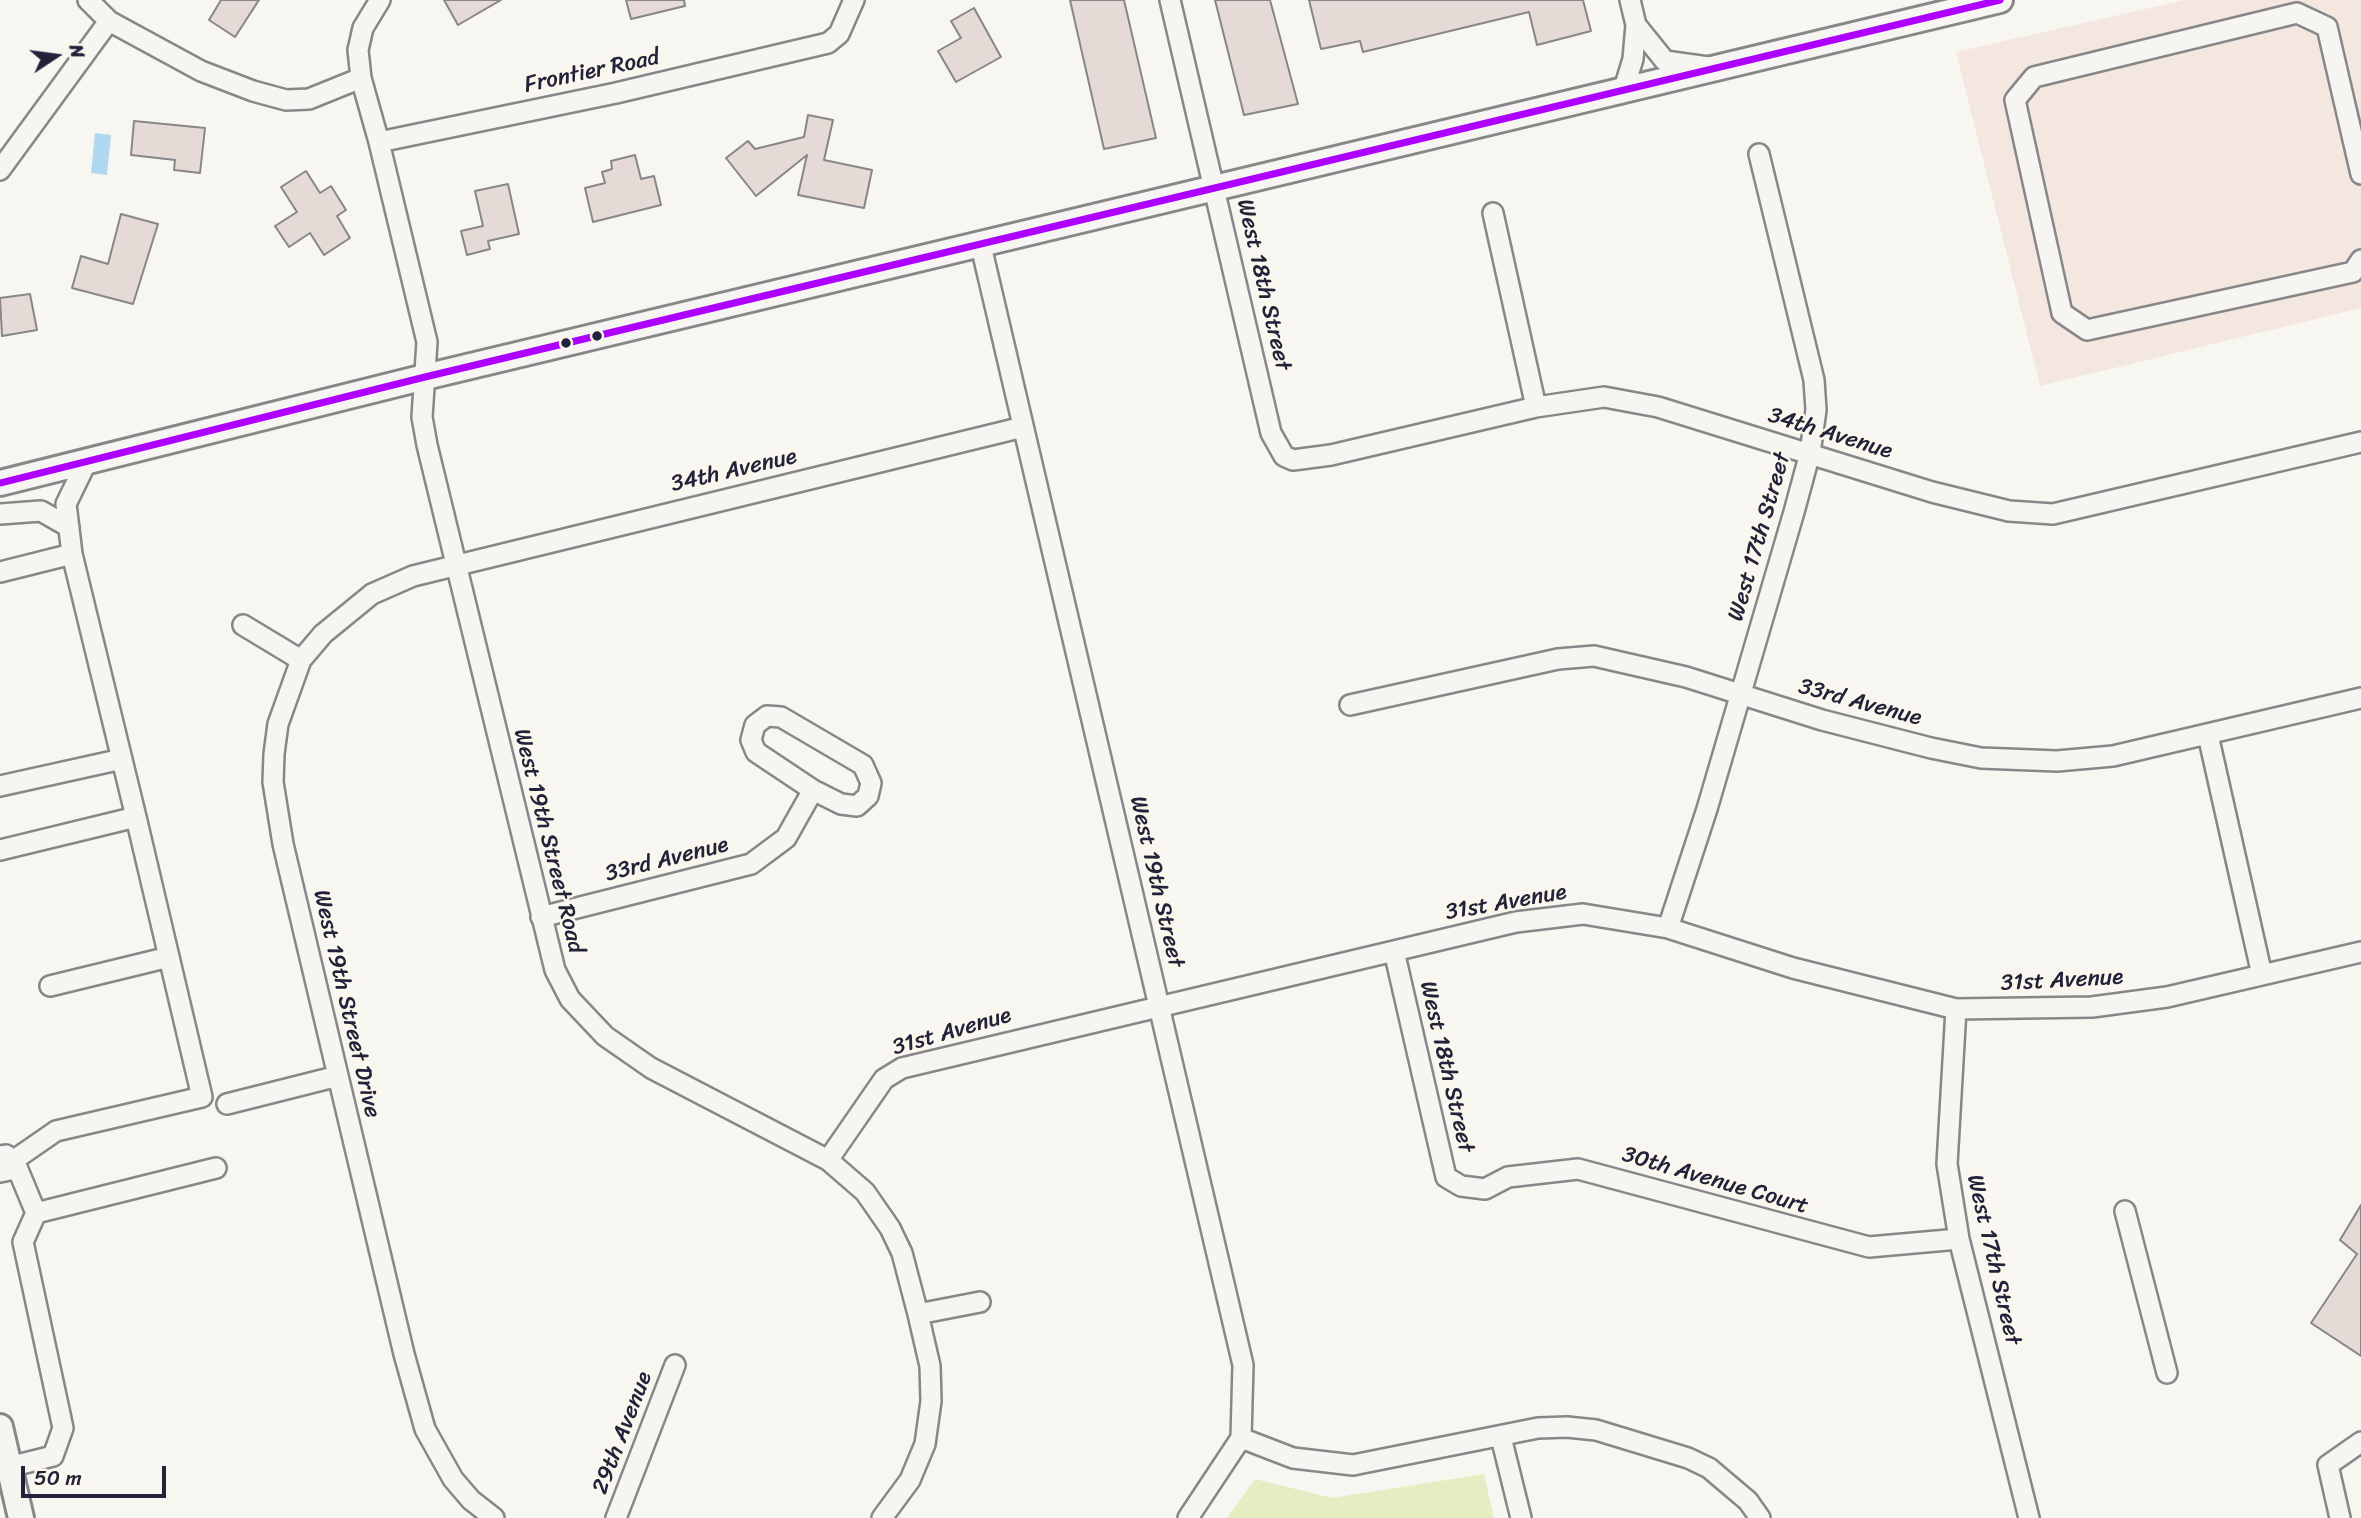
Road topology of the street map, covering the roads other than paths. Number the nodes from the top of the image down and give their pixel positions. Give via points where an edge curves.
1 (88, 0) edge
2 (380, 0) edge
3 (854, 0) edge
4 (1170, 0) edge
5 (1630, 0) edge
6 (2000, 0) edge
7 (108, 21) junction
8 (1636, 25) junction
9 (1714, 68) junction
10 (361, 79) junction
11 (1623, 92) junction
12 (379, 142) junction
13 (2359, 146) edge
14 (1759, 154) dead end
15 (0, 170) edge
16 (2361, 174) edge
17 (1216, 189) junction
18 (1493, 213) dead end
19 (981, 246) junction
20 (2361, 260) edge
21 (425, 377) junction
22 (1536, 407) junction
23 (1023, 427) junction
24 (2361, 442) edge
25 (1810, 453) junction
26 (1284, 456) joint
27 (86, 463) junction
28 (0, 483) edge
29 (0, 514) edge
30 (69, 527) junction
31 (72, 554) junction
32 (455, 563) junction
33 (0, 572) edge
34 (243, 625) dead end
35 (301, 660) junction
36 (1739, 695) junction
37 (2361, 698) edge
38 (1350, 705) dead end
39 (2208, 735) junction
40 (122, 759) junction
41 (0, 786) edge
42 (813, 790) junction
43 (136, 817) junction
44 (0, 850) edge
45 (541, 917) junction
46 (1668, 928) junction
47 (1394, 951) junction
48 (2361, 952) edge
49 (169, 957) junction
50 (2262, 975) junction
51 (50, 986) dead end
52 (1160, 1005) junction
53 (1956, 1009) junction
54 (338, 1076) junction
55 (226, 1104) dead end
56 (828, 1160) junction
57 (5, 1163) edge
58 (216, 1168) dead end
59 (1461, 1186) joint
60 (2125, 1211) dead end
61 (36, 1213) junction
62 (1959, 1239) junction
63 (980, 1303) dead end
64 (918, 1314) junction
65 (675, 1366) dead end
66 (2167, 1373) dead end
67 (0, 1427) edge
68 (1501, 1437) junction
69 (1241, 1438) junction
70 (2361, 1442) edge
71 (9, 1467) junction
72 (21, 1518) edge
73 (494, 1518) edge
74 (616, 1518) edge
75 (882, 1518) edge
76 (1188, 1518) edge
77 (1521, 1518) edge
78 (1760, 1518) edge
79 (2029, 1518) edge
80 (2340, 1518) edge

1 - 7 street
2 - 10 street via 363,28 358,50
3 - 12 street, Frontier Road via 839,34 828,43
4 - 17 street, West 18th Street
5 - 8 street
6 - 9 main road
7 - 10 street via 201,71 286,100 318,96
7 - 15 street
8 - 9 street via 1665,61
8 - 11 street via 1633,60
9 - 11 main road
10 - 12 street
11 - 17 main road
12 - 21 street, West 19th Street Road via 426,342
13 - 16 street
13 - 20 street via 2327,27 2297,13 2034,77 2015,100 2062,313 2087,330 2353,272
14 - 25 street, West 17th Street via 1814,380 1816,410
17 - 19 main road
17 - 26 street, West 18th Street via 1271,433
18 - 22 street
19 - 21 main road
19 - 23 street, West 19th Street
21 - 27 main road
21 - 32 street, West 19th Street Road via 422,417
22 - 25 street, 34th Avenue via 1578,398 1631,401
22 - 26 street, 34th Avenue via 1331,456 1306,460
23 - 32 street, 34th Avenue
23 - 52 street, West 19th Street
24 - 25 street, 34th Avenue via 2053,514 2009,511
25 - 36 street, West 17th Street
27 - 28 main road
27 - 30 street via 66,505
29 - 30 street via 41,511
30 - 31 street
31 - 33 street
31 - 40 street
32 - 35 street, West 19th Street Drive via 372,594 323,634
32 - 45 street, West 19th Street Road
34 - 35 street
35 - 54 street, West 19th Street Drive via 278,724 273,782 283,844
36 - 38 street, 33rd Avenue via 1594,656 1558,659
36 - 39 street, 33rd Avenue via 1981,758 2057,761 2113,756
36 - 46 street, West 17th Street
37 - 39 street, 33rd Avenue
39 - 50 street
40 - 41 street
40 - 43 street
42 - 42 street via 756,752 751,740 755,725 767,716 781,717 863,765 872,783 868,796 857,806 841,804
42 - 45 street, 33rd Avenue via 786,838 751,864
43 - 44 street
43 - 49 street
45 - 56 street, West 19th Street Road via 549,953 570,999 605,1036 651,1068
46 - 47 street, 31st Avenue via 1583,914 1516,922
46 - 53 street, 31st Avenue via 1793,968
47 - 52 street, 31st Avenue
47 - 59 street, West 18th Street via 1446,1177
48 - 50 street, 31st Avenue
49 - 51 street
49 - 57 street via 202,1097 56,1131
50 - 53 street, 31st Avenue via 2167,997 2092,1007
52 - 56 street, 31st Avenue via 902,1068 884,1079
52 - 69 street, West 19th Street via 1243,1365
53 - 62 street, West 17th Street via 1947,1164
54 - 55 street
54 - 73 street, West 19th Street Drive via 425,1429 453,1479
56 - 64 street, West 19th Street Road via 865,1192 890,1228 902,1253
57 - 61 street
58 - 61 street
59 - 62 street, 30th Avenue Court via 1485,1189 1508,1177 1578,1169 1869,1247
60 - 66 street
61 - 71 street via 23,1242 63,1428 53,1456
62 - 79 street, West 17th Street
63 - 64 street
64 - 75 street, West 19th Street Road via 930,1366 925,1444 910,1480
65 - 74 street, 29th Avenue
67 - 71 main road
68 - 69 street via 1353,1465 1310,1462
68 - 77 street
68 - 78 street via 1567,1427 1621,1436 1709,1468 1748,1501
69 - 76 street
70 - 80 street via 2328,1465
71 - 72 main road

